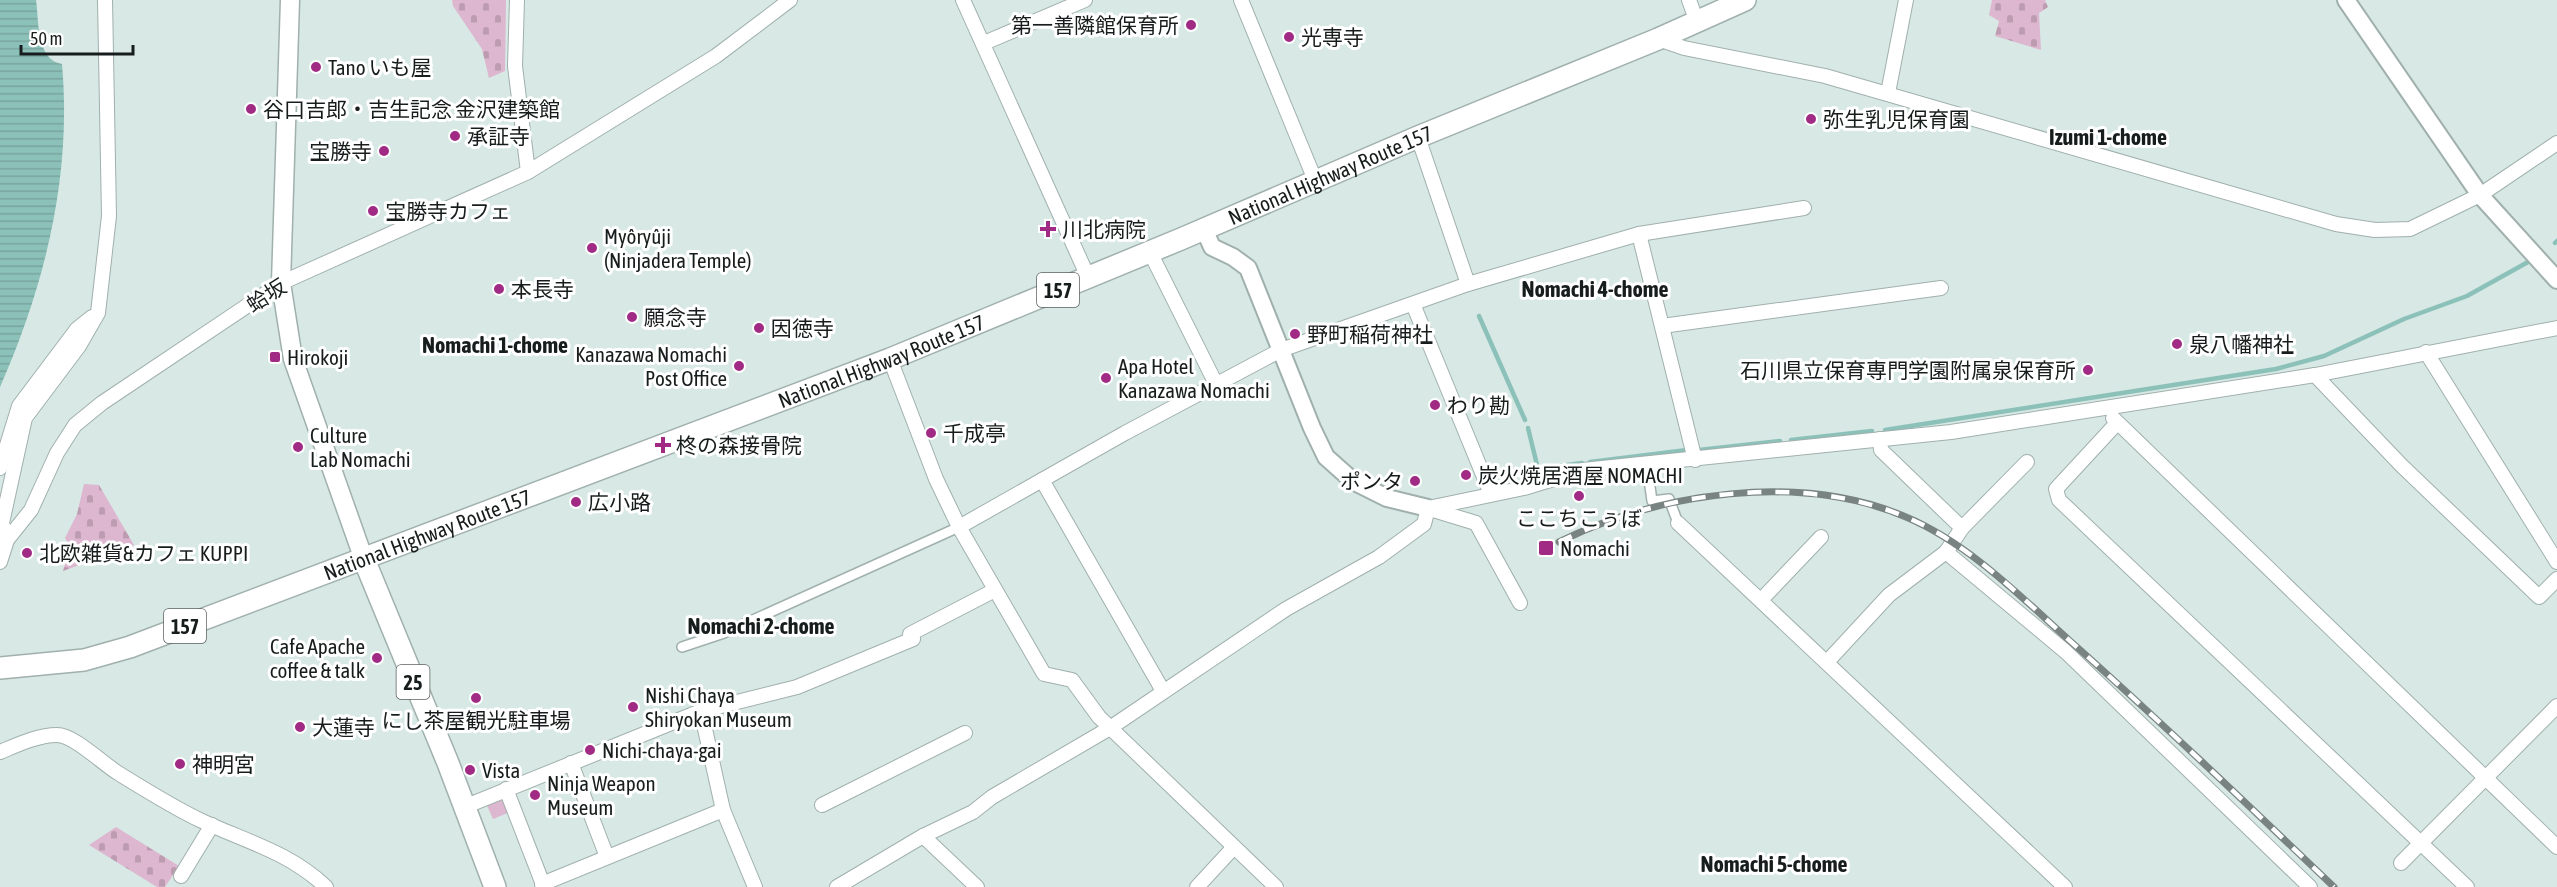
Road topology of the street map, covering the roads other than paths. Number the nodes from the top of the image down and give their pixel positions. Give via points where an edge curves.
1 (105, 0) edge
2 (290, 0) edge
3 (517, 0) edge
4 (790, 0) edge
5 (963, 0) edge
6 (1085, 0) edge
7 (1241, 0) edge
8 (1689, 0) edge
9 (1745, 0) edge
10 (1906, 0) edge
11 (2346, 0) edge
12 (1697, 22) junction
13 (1658, 39) junction
14 (984, 43) junction
15 (1888, 93) junction
16 (1418, 136) junction
17 (2557, 143) edge
18 (528, 172) junction
19 (1315, 180) junction
20 (2480, 195) junction
21 (1804, 208) dead end
22 (1204, 229) junction
23 (1639, 234) junction
24 (1150, 252) junction
25 (1088, 277) junction
26 (2557, 280) edge
27 (282, 283) junction
28 (1468, 284) junction
29 (1941, 288) dead end
30 (1413, 304) junction
31 (98, 313) junction
32 (1662, 326) junction
33 (2557, 328) edge
34 (1281, 350) junction
35 (2426, 352) junction
36 (890, 359) junction
37 (2315, 375) junction
38 (1216, 384) junction
39 (2107, 408) junction
40 (2117, 423) junction
41 (1880, 439) junction
42 (1695, 460) junction
43 (2027, 462) dead end
44 (1647, 465) junction
45 (0, 468) edge
46 (1041, 480) junction
47 (1491, 494) junction
48 (1428, 508) junction
49 (1678, 523) joint
50 (959, 527) junction
51 (1962, 528) junction
52 (1821, 537) dead end
53 (7, 540) junction
54 (1946, 552) junction
55 (363, 557) junction
56 (0, 562) edge
57 (2557, 562) edge
58 (2557, 579) edge
59 (995, 590) junction
60 (1761, 600) junction
61 (1520, 603) dead end
62 (682, 647) dead end
63 (1827, 662) junction
64 (0, 668) edge
65 (1162, 692) junction
66 (2557, 706) edge
67 (701, 711) junction
68 (1110, 728) junction
69 (965, 733) dead end
70 (0, 752) edge
71 (570, 764) junction
72 (2486, 779) junction
73 (506, 789) junction
74 (822, 805) dead end
75 (464, 807) junction
76 (723, 810) junction
77 (212, 825) junction
78 (922, 836) junction
79 (2422, 844) junction
80 (1234, 847) junction
81 (2557, 847) edge
82 (607, 858) junction
83 (2401, 862) dead end
84 (181, 876) dead end
85 (543, 886) edge
86 (326, 887) edge
87 (495, 887) edge
88 (755, 887) edge
89 (837, 887) edge
90 (977, 887) edge
91 (1197, 887) edge
92 (1276, 887) edge
93 (2065, 887) edge
94 (2310, 887) edge
95 (2468, 887) edge

1 - 31 street via 110,216
2 - 27 main road
3 - 18 street via 515,66
4 - 18 street, 蛤坂 via 716,56
5 - 14 street
6 - 14 street
7 - 19 street
8 - 12 street
9 - 12 main road, National Highway Route 157 / 157
10 - 15 street
11 - 20 street
12 - 13 main road, National Highway Route 157 / 157
13 - 15 street
13 - 16 main road, National Highway Route 157 / 157
14 - 25 street
15 - 20 street via 2336,224 2375,230 2410,229
16 - 19 main road, National Highway Route 157 / 157
16 - 28 street
17 - 20 street
18 - 27 street, 蛤坂
19 - 22 main road, National Highway Route 157 / 157
20 - 26 street
21 - 23 street
22 - 24 main road, National Highway Route 157 / 157
22 - 34 street via 1212,247 1248,268
23 - 28 street
23 - 32 street
24 - 25 main road, National Highway Route 157 / 157
24 - 38 street
25 - 36 main road, National Highway Route 157 / 157
27 - 53 street, 蛤坂 via 75,425 57,453 31,510
27 - 55 main road via 293,358
28 - 30 street
29 - 32 street
30 - 34 street
30 - 47 street
31 - 45 street via 77,328 19,406
31 - 53 street via 79,346 25,418 2,523
32 - 42 street
33 - 35 street
34 - 38 street
34 - 48 street via 1326,457 1353,481 1387,498
35 - 37 street
35 - 57 street
36 - 50 street via 936,479
36 - 55 main road, National Highway Route 157 / 157
37 - 39 street
37 - 58 street via 2402,466 2539,597
38 - 46 street
39 - 40 street
39 - 41 street
40 - 72 street
40 - 79 street via 2056,489 2059,500
41 - 42 street
41 - 51 street via 1881,450
42 - 44 street
43 - 51 street
44 - 47 street via 1583,470
44 - 49 street via 1652,501 1669,499
46 - 50 street
46 - 65 street
47 - 48 street
48 - 61 street via 1476,523
48 - 65 street via 1424,524 1379,557 1286,609
49 - 60 street
50 - 59 street
50 - 62 street via 724,633
51 - 54 street
52 - 60 street
53 - 56 street
54 - 63 street via 1889,595
54 - 94 street via 2066,652
55 - 64 main road, National Highway Route 157 / 157 via 130,647 84,660
55 - 75 main road, 25
59 - 67 street via 912,636 797,687
59 - 68 street via 1044,674 1072,680
60 - 63 street
63 - 93 street
65 - 68 street
66 - 72 street
67 - 71 street
67 - 76 street
68 - 78 street via 973,812
68 - 80 street
69 - 74 street
70 - 77 street via 22,742 58,735 129,780
71 - 73 street
71 - 82 street
72 - 79 street
72 - 81 street
73 - 75 street
73 - 85 street
75 - 87 main road, 25
76 - 82 street
76 - 88 street
77 - 84 street
77 - 86 street via 286,856
78 - 89 street
78 - 90 street
79 - 83 street
79 - 95 street
80 - 91 street
80 - 92 street
82 - 85 street

